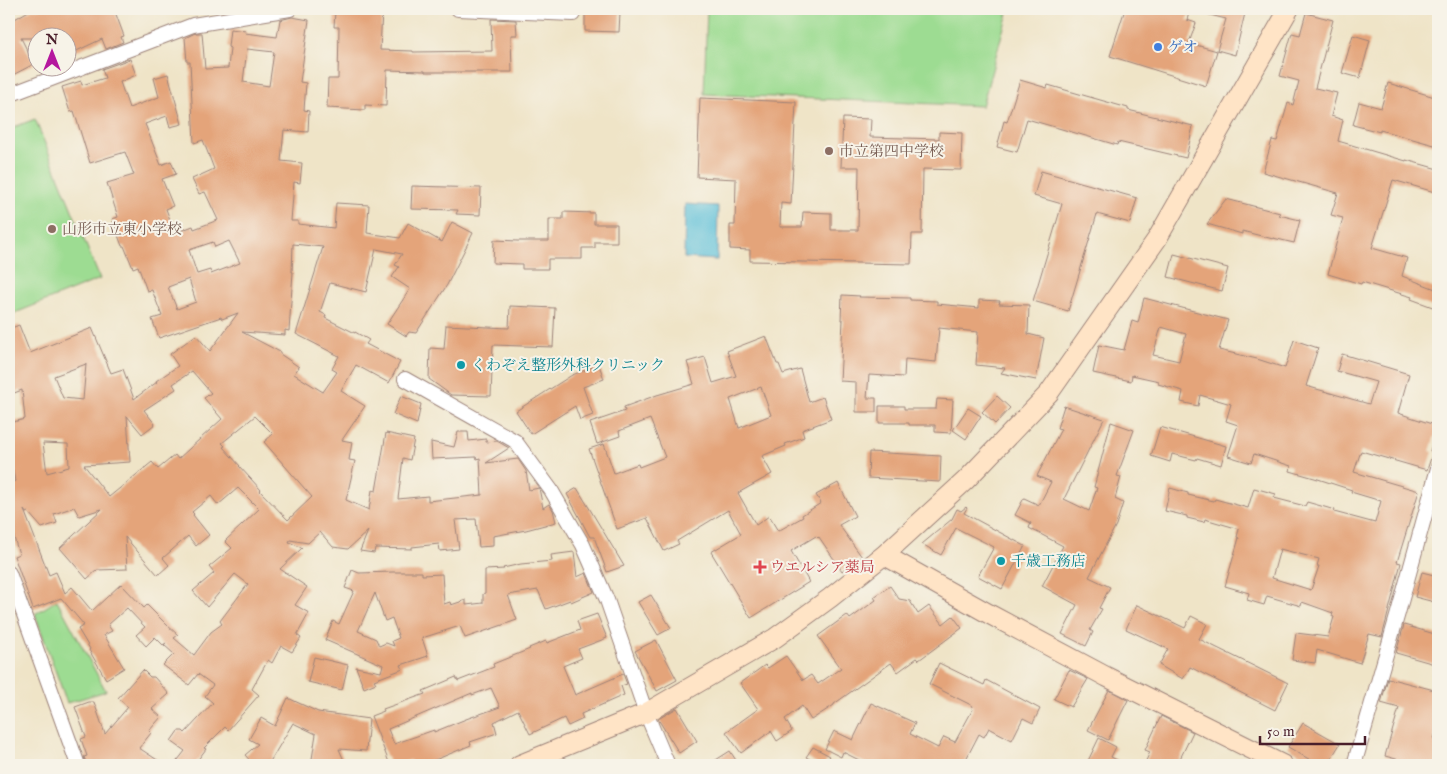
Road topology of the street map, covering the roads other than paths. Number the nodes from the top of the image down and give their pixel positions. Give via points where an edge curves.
1 (290, 9) edge
2 (458, 9) edge
3 (1289, 9) edge
4 (573, 14) dead end
5 (9, 95) edge
6 (405, 378) dead end
7 (1438, 468) edge
8 (884, 555) junction
9 (9, 573) edge
10 (646, 713) junction
11 (78, 765) edge
12 (519, 765) edge
13 (668, 765) edge
14 (1283, 765) edge
15 (1354, 765) edge

1 - 5 street via 193,25
2 - 4 street
3 - 8 street via 1157,239 1049,393 966,480
6 - 10 street via 515,441 551,490 583,545 607,600
7 - 15 street
8 - 10 street via 775,638
8 - 14 street via 1107,677
9 - 11 street
10 - 12 street
10 - 13 street

